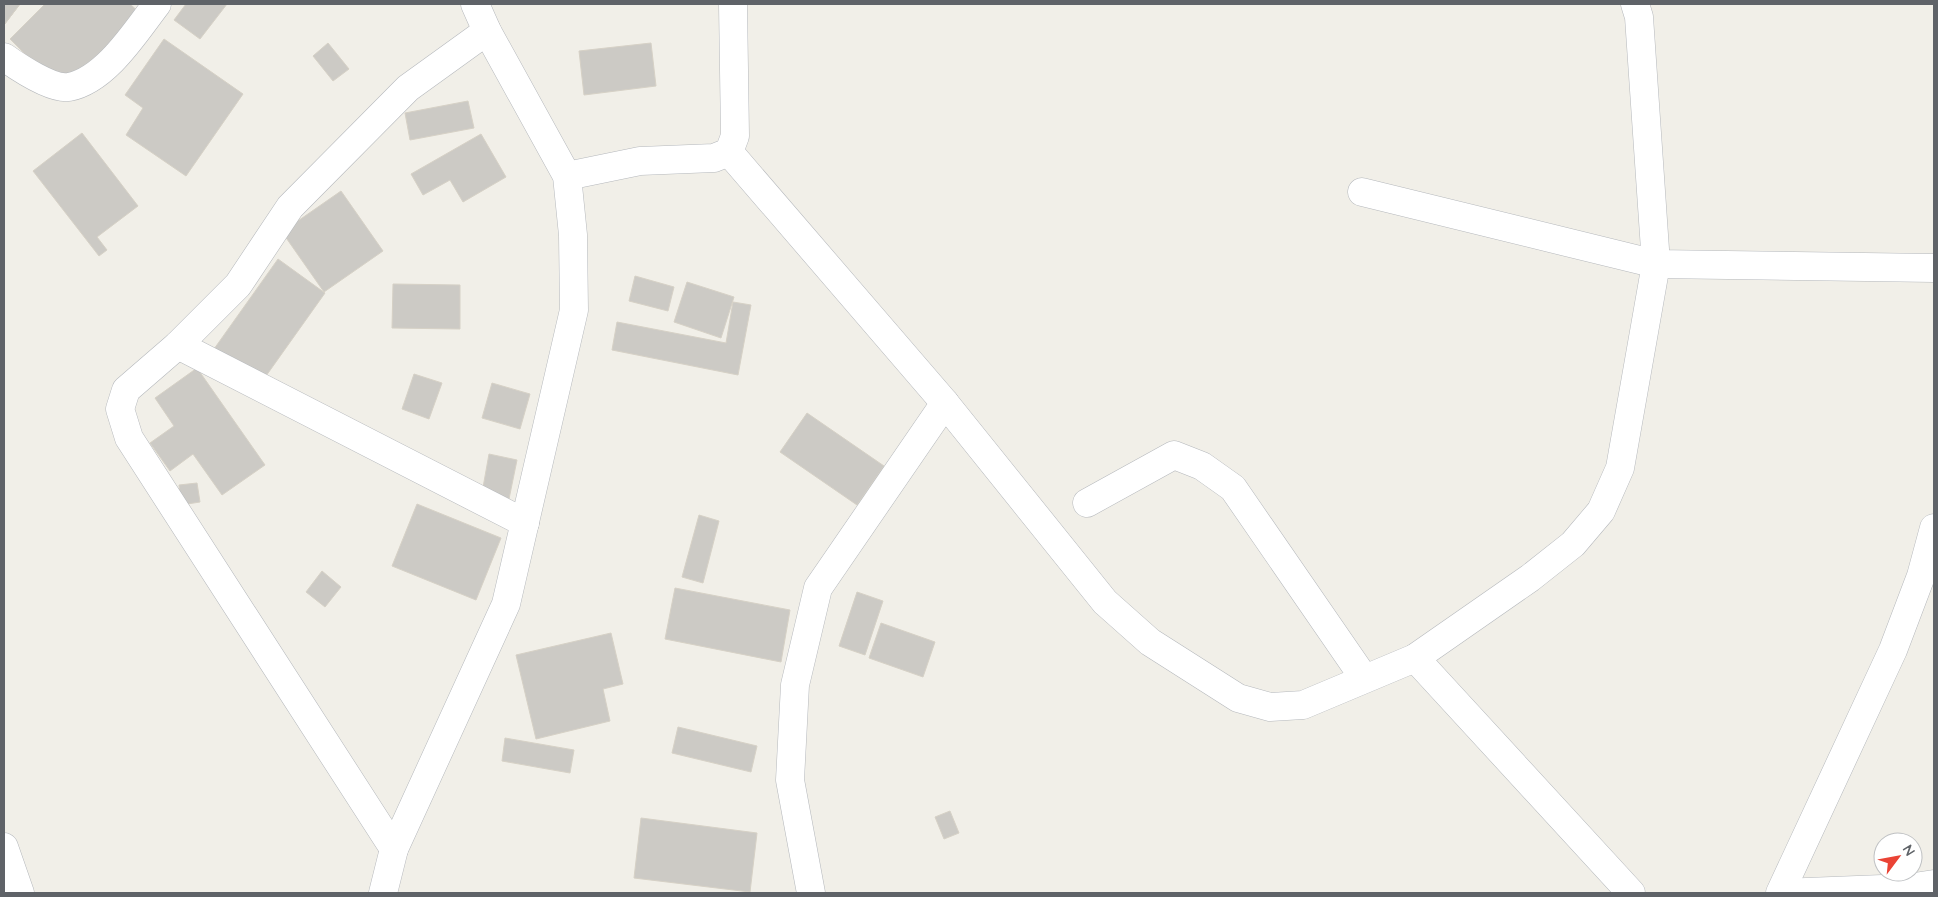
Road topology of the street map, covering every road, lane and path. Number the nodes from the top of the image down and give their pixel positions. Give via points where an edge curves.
1 (158, 4) edge
2 (475, 4) edge
3 (733, 4) edge
4 (1636, 4) edge
5 (487, 31) junction
6 (4, 58) edge
7 (729, 152) junction
8 (567, 176) junction
9 (1362, 192) dead end
10 (1656, 264) junction
11 (1934, 268) edge
12 (178, 345) junction
13 (945, 403) junction
14 (1087, 503) dead end
15 (525, 523) junction
16 (1934, 528) edge
17 (1415, 658) junction
18 (1364, 678) junction
19 (4, 847) edge
20 (394, 849) junction
21 (1934, 884) edge
22 (20, 893) edge
23 (383, 893) edge
24 (811, 893) edge
25 (1631, 893) edge
26 (1780, 893) edge

1 - 6 street via 121,51 93,77 68,88 34,78
2 - 5 street
3 - 7 street via 735,136
4 - 10 street
5 - 8 street
5 - 12 street via 408,88 297,200 238,285
7 - 8 street via 714,158 640,161
7 - 13 street
8 - 15 street via 573,235 574,310
9 - 10 street
10 - 11 street
10 - 17 street via 1620,468 1601,510 1573,544
12 - 15 street
12 - 20 street via 126,390 120,409 129,438
13 - 18 street via 1105,602 1150,642 1238,698 1270,707 1303,705
13 - 24 street via 818,588 794,686 790,780
14 - 18 street via 1174,455 1202,466 1233,488
15 - 20 street via 506,604
16 - 26 street via 1921,576 1893,650
17 - 18 street
17 - 25 street
19 - 22 street
20 - 23 street
21 - 26 street

